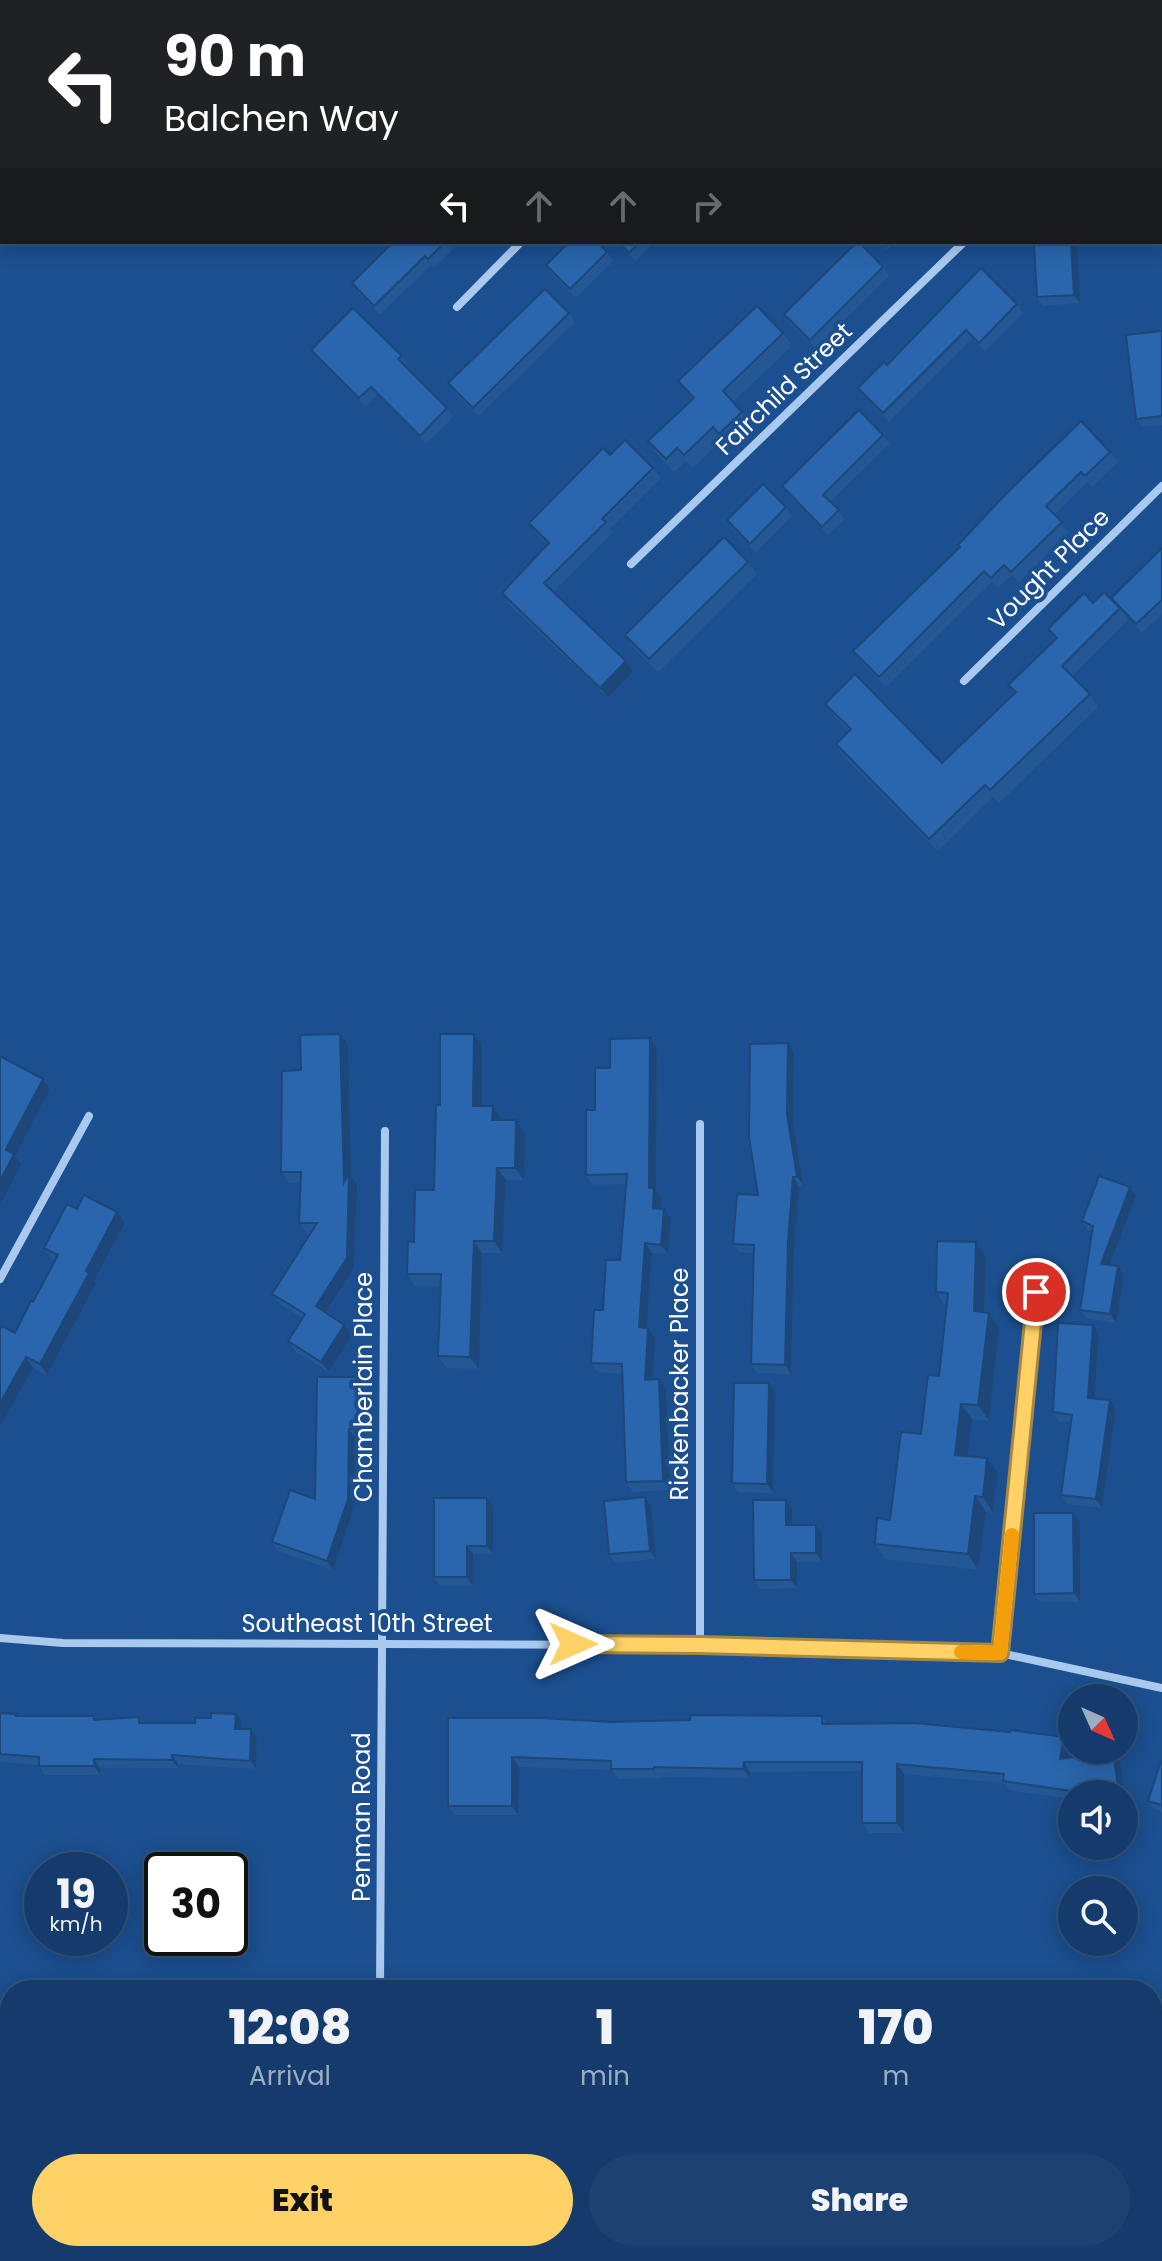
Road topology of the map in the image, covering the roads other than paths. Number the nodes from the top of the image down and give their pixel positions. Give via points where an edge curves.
1 (519, 244) edge
2 (962, 244) edge
3 (457, 307) dead end
4 (1162, 486) edge
5 (631, 564) dead end
6 (964, 681) dead end
7 (89, 1116) dead end
8 (700, 1124) dead end
9 (385, 1131) dead end
10 (1039, 1262) dead end
11 (0, 1279) edge
12 (0, 1638) edge
13 (383, 1644) junction
14 (700, 1645) junction
15 (1000, 1653) junction
16 (1162, 1688) edge
17 (380, 1980) edge

1 - 3 street
2 - 5 street, Fairchild Street
4 - 6 street, Vought Place
7 - 11 street
8 - 14 street, Rickenbacker Place
9 - 13 street, Chamberlain Place
10 - 15 street
12 - 13 street, Southeast 10th Street via 63,1643
13 - 14 street, Southeast 10th Street
13 - 17 street, Penman Road
14 - 15 street, Southeast 10th Street
15 - 16 street, Southeast 10th Street

